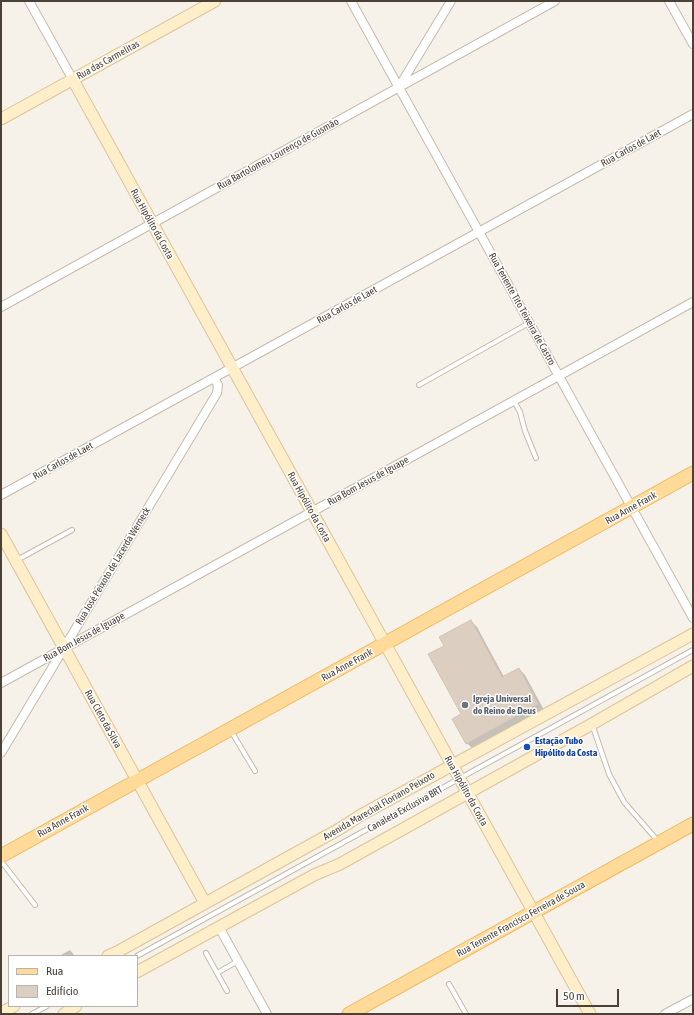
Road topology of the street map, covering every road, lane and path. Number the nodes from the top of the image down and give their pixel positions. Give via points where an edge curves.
1 (29, 1) edge
2 (215, 1) edge
3 (351, 1) edge
4 (451, 1) edge
5 (555, 1) edge
6 (669, 1) edge
7 (693, 44) edge
8 (72, 80) junction
9 (399, 87) junction
10 (693, 114) edge
11 (1, 119) edge
12 (152, 224) junction
13 (479, 232) junction
14 (693, 302) edge
15 (1, 307) edge
16 (529, 322) junction
17 (232, 368) junction
18 (559, 376) junction
19 (214, 378) junction
20 (419, 385) dead end
21 (514, 401) junction
22 (536, 458) dead end
23 (693, 473) edge
24 (1, 495) edge
25 (632, 507) junction
26 (312, 512) junction
27 (72, 530) dead end
28 (1, 534) edge
29 (16, 560) junction
30 (693, 618) edge
31 (693, 634) edge
32 (385, 644) junction
33 (64, 648) junction
34 (693, 650) edge
35 (693, 666) edge
36 (1, 683) edge
37 (592, 724) junction
38 (230, 729) junction
39 (1, 752) edge
40 (452, 764) junction
41 (255, 771) dead end
42 (460, 778) junction
43 (138, 780) junction
44 (467, 792) junction
45 (693, 824) edge
46 (659, 843) junction
47 (1, 856) edge
48 (1, 861) edge
49 (205, 903) junction
50 (35, 905) dead end
51 (533, 912) junction
52 (219, 928) junction
53 (206, 953) dead end
54 (110, 955) edge
55 (138, 955) edge
56 (238, 961) junction
57 (138, 971) edge
58 (217, 973) junction
59 (449, 984) dead end
60 (226, 991) dead end
61 (693, 999) edge
62 (12, 1007) edge
63 (44, 1007) edge
64 (74, 1007) edge
65 (1, 1013) edge
66 (32, 1014) edge
67 (64, 1014) edge
68 (267, 1014) edge
69 (349, 1014) edge
70 (466, 1014) edge
71 (590, 1014) edge
72 (665, 1014) edge

1 - 8 street, Rua Hipólito da Costa
2 - 8 street, Rua das Carmelitas
3 - 9 street, Rua Tenente Tito Teixeira de Castro
4 - 9 street
5 - 9 street, Rua Bartolomeu Lourenço de Gusmão
6 - 7 street
8 - 11 street, Rua das Carmelitas
8 - 12 street, Rua Hipólito da Costa
9 - 12 street, Rua Bartolomeu Lourenço de Gusmão
9 - 13 street, Rua Tenente Tito Teixeira de Castro
10 - 13 street, Rua Carlos de Laet
12 - 15 street, Rua Bartolomeu Lourenço de Gusmão
12 - 17 street, Rua Hipólito da Costa
13 - 16 street, Rua Tenente Tito Teixeira de Castro
13 - 17 street, Rua Carlos de Laet
14 - 18 street, Rua Bom Jesus de Iguape
16 - 18 street, Rua Tenente Tito Teixeira de Castro
16 - 20 lane
17 - 19 street, Rua Carlos de Laet
17 - 26 street, Rua Hipólito da Costa
18 - 21 street, Rua Bom Jesus de Iguape
18 - 25 street, Rua Tenente Tito Teixeira de Castro
19 - 24 street, Rua Carlos de Laet
19 - 33 street, Rua José Peixoto de Lacerda Werneck via 218,384 217,393
21 - 22 lane
21 - 26 street, Rua Bom Jesus de Iguape
23 - 25 main road, Rua Anne Frank
25 - 30 street, Rua Tenente Tito Teixeira de Castro
25 - 32 main road, Rua Anne Frank
26 - 32 street, Rua Hipólito da Costa
26 - 33 street, Rua Bom Jesus de Iguape
27 - 29 lane
28 - 29 street, Rua Cleto da Silva
29 - 33 street, Rua Cleto da Silva
31 - 40 street, Avenida Marechal Floriano Peixoto
32 - 38 main road, Rua Anne Frank
32 - 40 street, Rua Hipólito da Costa
33 - 36 street, Rua Bom Jesus de Iguape
33 - 39 street, Rua José Peixoto de Lacerda Werneck
33 - 43 street, Rua Cleto da Silva
34 - 42 lane, Canaleta Exclusiva BRT
35 - 37 street
37 - 44 street
37 - 46 lane via 609,774 624,802
38 - 41 lane
38 - 43 main road, Rua Anne Frank
40 - 42 street, Rua Hipólito da Costa
40 - 49 street, Avenida Marechal Floriano Peixoto
42 - 44 street, Rua Hipólito da Costa
42 - 55 lane, Canaleta Exclusiva BRT
43 - 47 main road, Rua Anne Frank
43 - 49 street, Rua Cleto da Silva
44 - 51 street, Rua Hipólito da Costa
44 - 52 street via 340,864 314,875
45 - 46 main road, Rua Tenente Francisco Ferreira de Souza
46 - 51 main road, Rua Tenente Francisco Ferreira de Souza
48 - 50 lane
49 - 54 street, Avenida Marechal Floriano Peixoto
51 - 69 main road, Rua Tenente Francisco Ferreira de Souza
51 - 71 street, Rua Hipólito da Costa
52 - 56 street
52 - 57 street
53 - 58 lane
56 - 58 lane
56 - 68 street
58 - 60 lane
59 - 70 lane
61 - 72 street
62 - 65 street
63 - 66 lane
64 - 67 street

